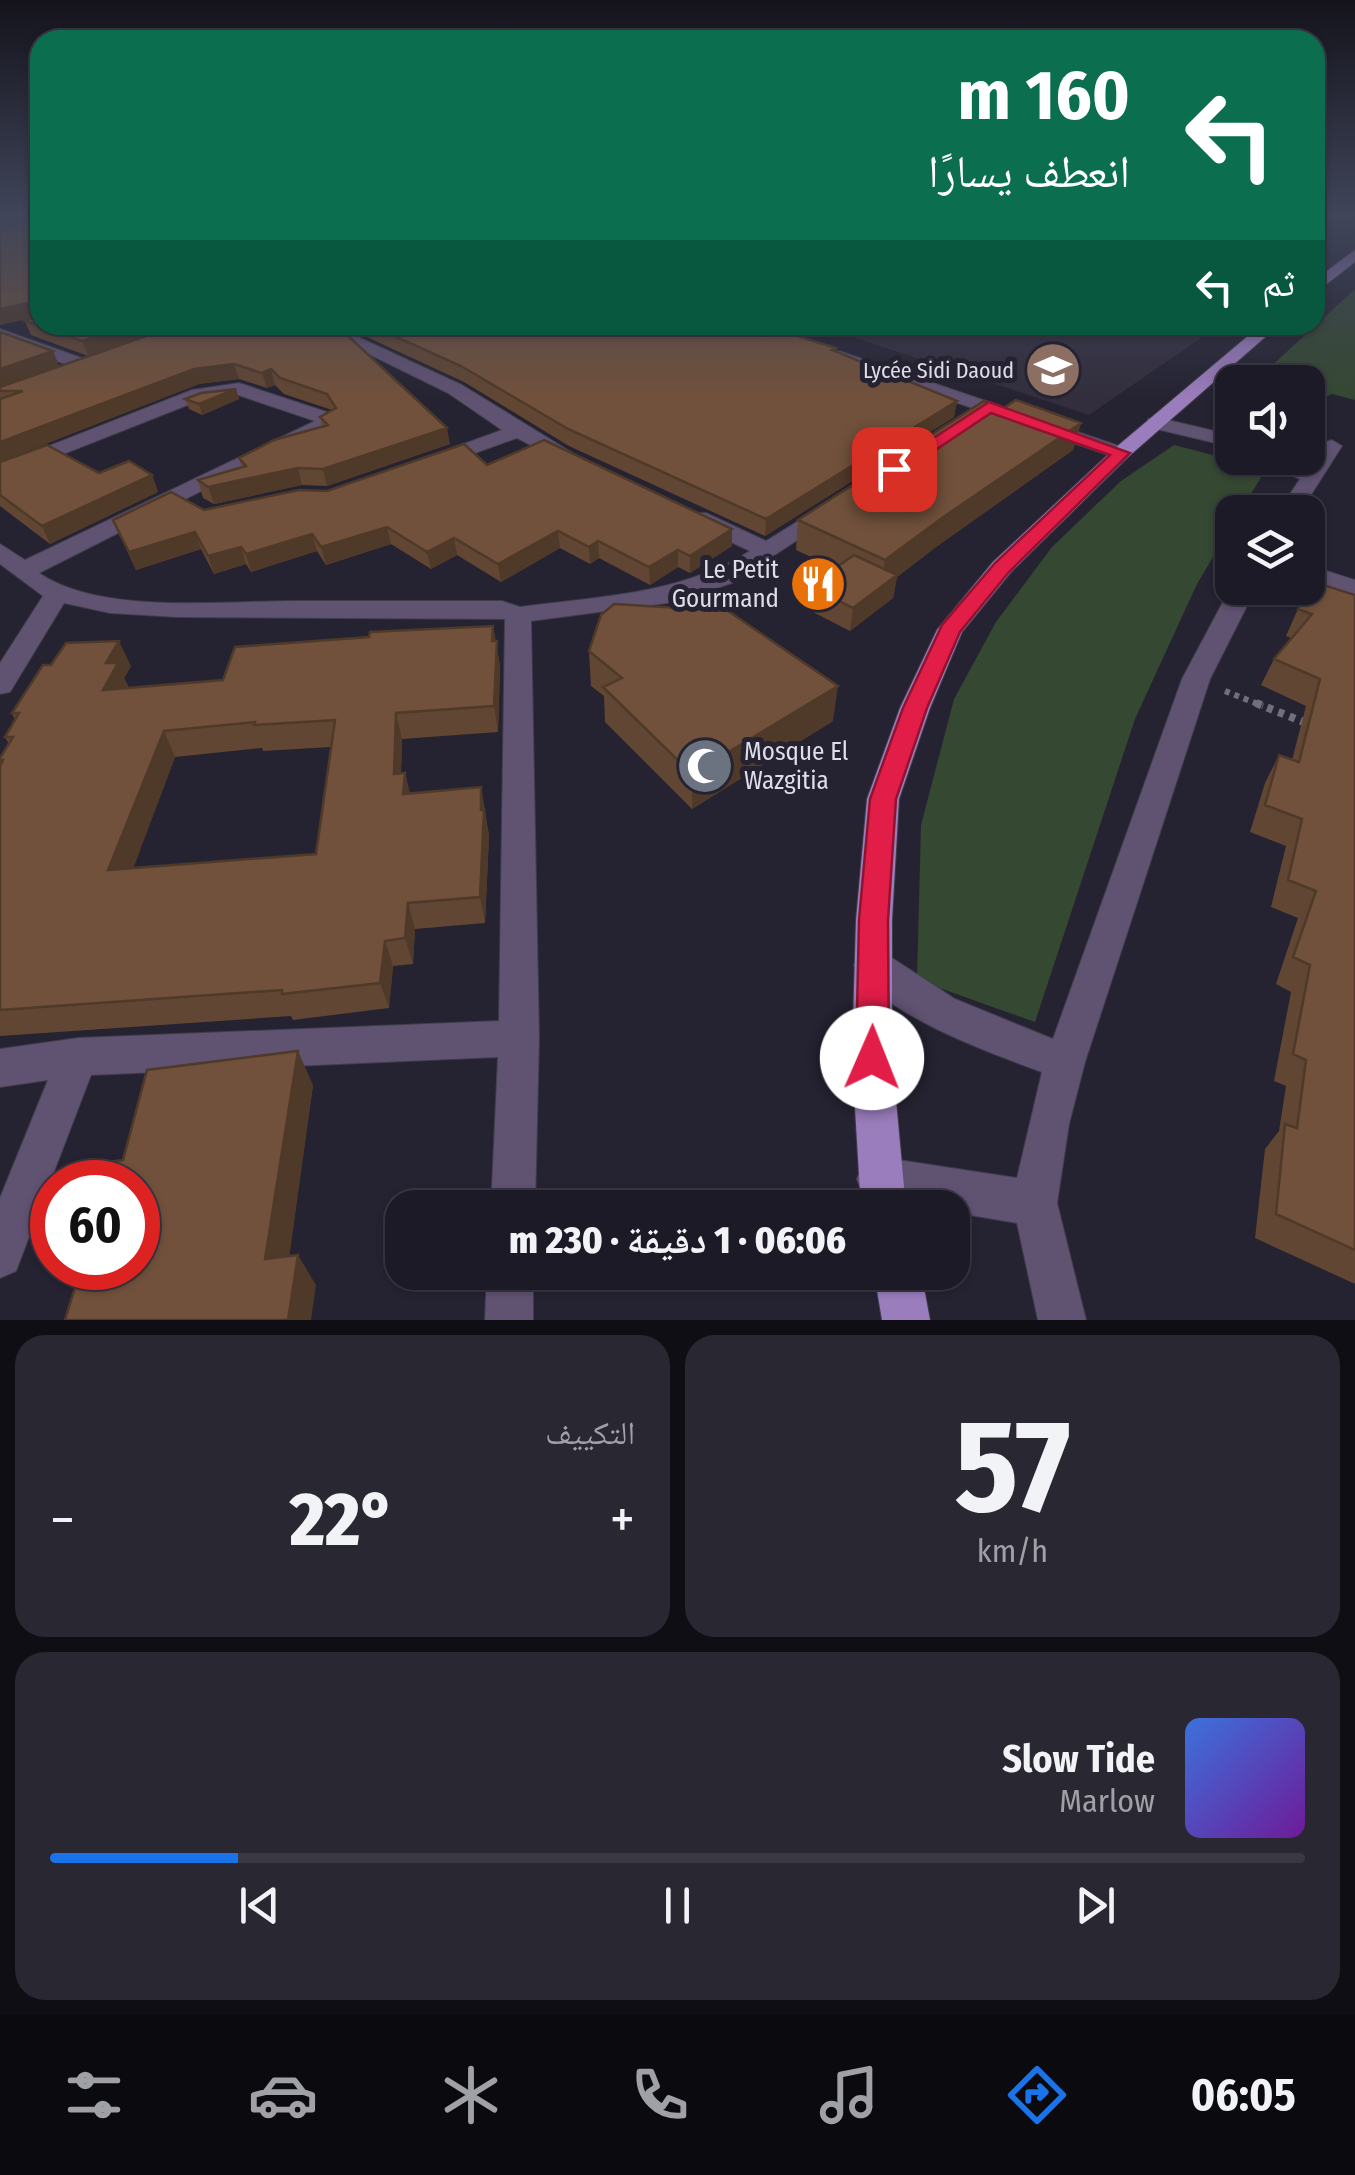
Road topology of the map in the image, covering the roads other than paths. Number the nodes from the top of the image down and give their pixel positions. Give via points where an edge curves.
1 (30, 326) edge
2 (1, 335) edge
3 (340, 335) edge
4 (1260, 335) edge
5 (824, 350) edge
6 (52, 378) edge
7 (989, 407) junction
8 (1155, 423) junction
9 (958, 428) edge
10 (517, 431) junction
11 (1215, 438) edge
12 (1325, 446) edge
13 (1332, 446) junction
14 (1355, 451) edge
15 (1122, 453) junction
16 (593, 469) edge
17 (408, 471) edge
18 (0, 473) edge
19 (1309, 475) edge
20 (1314, 477) junction
21 (1301, 495) edge
22 (179, 496) junction
23 (847, 500) edge
24 (681, 510) edge
25 (200, 512) edge
26 (0, 551) edge
27 (769, 551) junction
28 (22, 571) junction
29 (1325, 578) edge
30 (1355, 588) edge
31 (57, 594) junction
32 (1234, 605) edge
33 (518, 615) junction
34 (0, 685) edge
35 (873, 966) junction
36 (519, 1038) junction
37 (78, 1057) junction
38 (1065, 1062) junction
39 (0, 1068) edge
40 (514, 1190) edge
41 (881, 1190) edge
42 (970, 1199) edge
43 (1035, 1204) junction
44 (0, 1255) edge
45 (510, 1290) edge
46 (900, 1290) edge
47 (509, 1320) edge
48 (906, 1320) edge
49 (1062, 1320) edge

1 - 2 street
2 - 6 street via 96,363
3 - 10 street via 456,389
4 - 8 main road
5 - 7 street
7 - 9 street
7 - 15 street
8 - 11 street
8 - 15 main road
10 - 16 street
10 - 17 street
12 - 13 street
13 - 14 street
13 - 20 street
15 - 35 main road via 1002,568 950,630 883,799
18 - 22 street via 226,388 323,417 326,423
19 - 20 street
20 - 21 street
22 - 25 street
22 - 28 street
23 - 27 street
24 - 27 street
26 - 28 street
27 - 33 street via 723,578 675,594
28 - 31 street
29 - 30 street
31 - 33 street via 177,609 502,609
31 - 34 street
32 - 38 street via 1196,679
33 - 36 street
35 - 38 street via 942,1014
35 - 41 main road
36 - 37 street
36 - 40 street
37 - 39 street
37 - 44 street
38 - 43 street
42 - 43 street
43 - 49 street
45 - 47 street
46 - 48 main road

